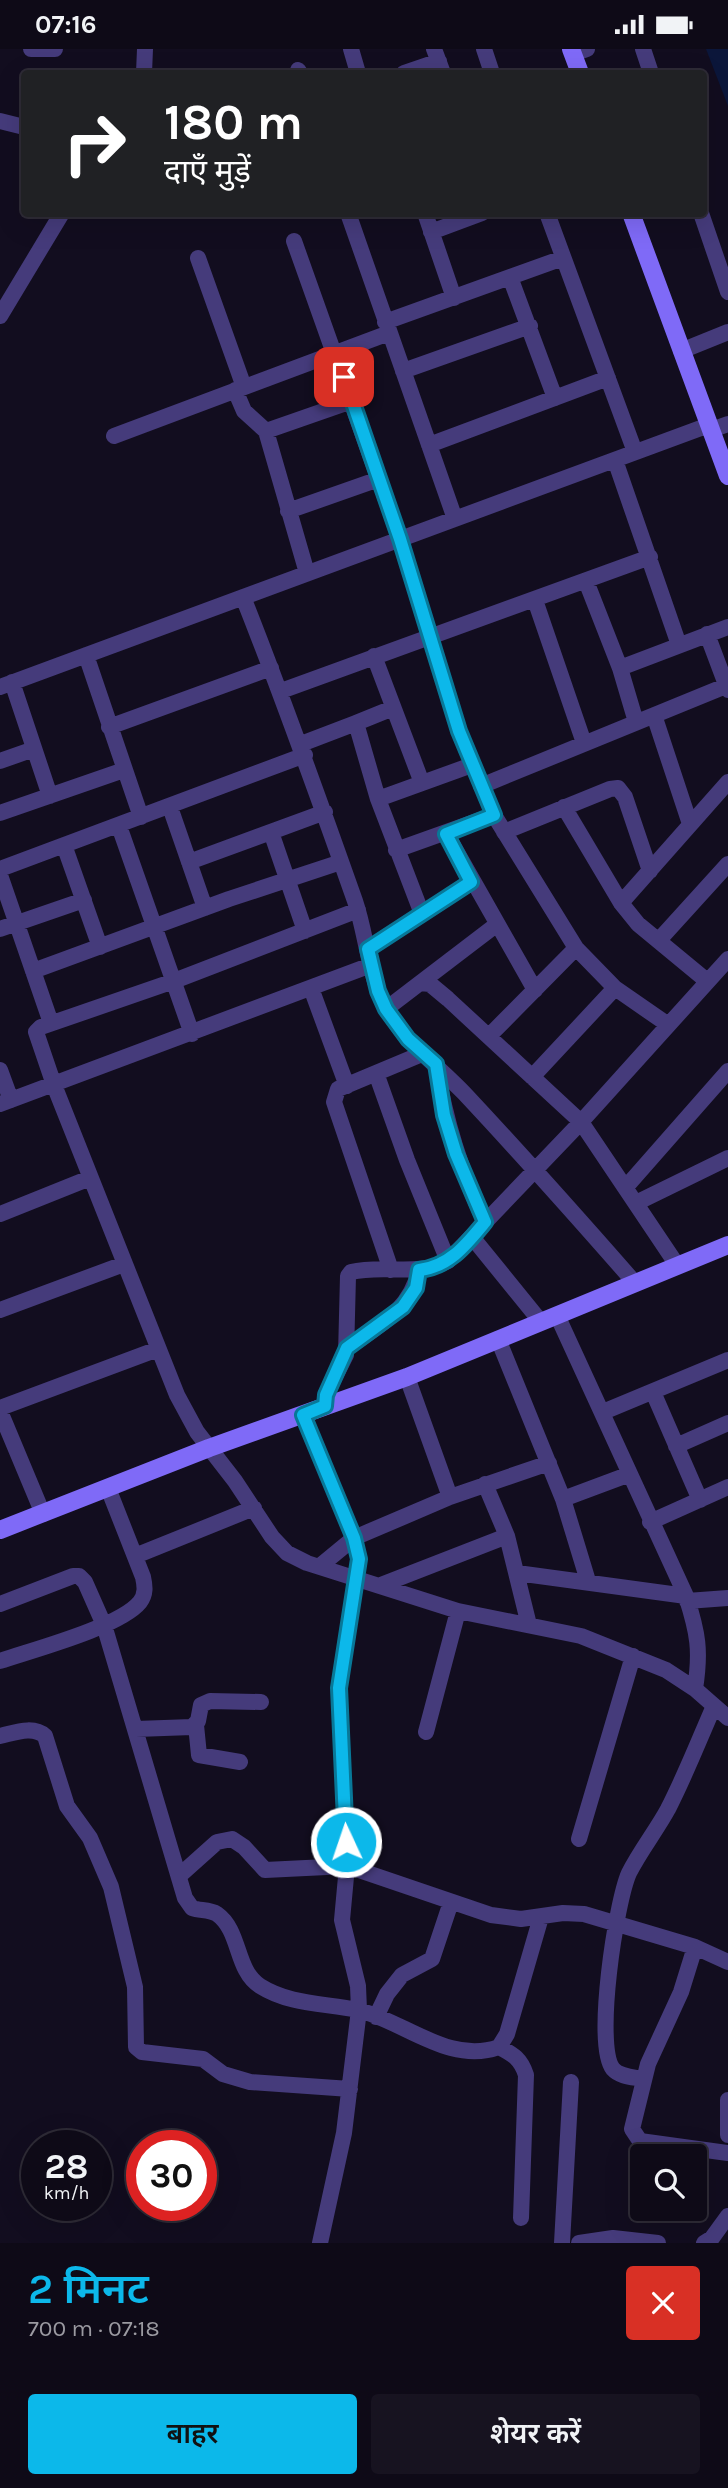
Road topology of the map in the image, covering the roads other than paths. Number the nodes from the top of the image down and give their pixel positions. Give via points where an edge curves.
1 (31, 49) edge
2 (55, 49) edge
3 (145, 49) edge
4 (351, 49) edge
5 (484, 49) edge
6 (643, 49) edge
7 (577, 51) edge
8 (438, 61) edge
9 (144, 70) edge
10 (357, 70) edge
11 (412, 70) edge
12 (491, 70) edge
13 (580, 70) edge
14 (651, 70) edge
15 (0, 121) edge
16 (21, 126) edge
17 (349, 217) edge
18 (426, 217) edge
19 (471, 217) edge
20 (548, 217) edge
21 (632, 217) edge
22 (702, 217) edge
23 (60, 218) edge
24 (431, 232) junction
25 (294, 241) dead end
26 (198, 258) dead end
27 (563, 258) junction
28 (510, 277) junction
29 (728, 292) edge
30 (454, 297) junction
31 (0, 316) edge
32 (530, 326) junction
33 (387, 327) junction
34 (728, 332) edge
35 (681, 351) junction
36 (335, 353) junction
37 (402, 371) junction
38 (608, 378) junction
39 (239, 389) junction
40 (555, 398) junction
41 (352, 401) junction
42 (716, 426) edge
43 (266, 431) junction
44 (114, 436) dead end
45 (429, 445) junction
46 (635, 452) junction
47 (615, 460) junction
48 (728, 476) edge
49 (379, 479) junction
50 (288, 511) junction
51 (455, 519) junction
52 (400, 539) junction
53 (650, 557) junction
54 (307, 573) junction
55 (586, 581) junction
56 (243, 597) junction
57 (535, 600) junction
58 (728, 627) edge
59 (707, 634) junction
60 (430, 637) junction
61 (679, 645) junction
62 (86, 655) junction
63 (374, 656) junction
64 (271, 668) junction
65 (620, 668) junction
66 (6, 685) edge
67 (727, 687) edge
68 (281, 691) junction
69 (393, 708) junction
70 (654, 715) junction
71 (636, 722) junction
72 (356, 723) junction
73 (109, 727) junction
74 (584, 743) junction
75 (34, 748) junction
76 (303, 749) junction
77 (0, 761) edge
78 (472, 765) junction
79 (124, 770) junction
80 (728, 782) edge
81 (422, 783) junction
82 (481, 786) junction
83 (50, 796) junction
84 (378, 799) junction
85 (170, 807) junction
86 (564, 807) junction
87 (324, 812) junction
88 (0, 813) edge
89 (494, 815) junction
90 (141, 817) junction
91 (690, 824) junction
92 (119, 826) junction
93 (271, 832) junction
94 (504, 832) junction
95 (446, 834) junction
96 (64, 845) junction
97 (396, 850) junction
98 (189, 862) junction
99 (341, 862) junction
100 (728, 865) edge
101 (1, 867) edge
102 (650, 871) junction
103 (288, 880) junction
104 (471, 882) junction
105 (84, 900) junction
106 (621, 903) junction
107 (205, 908) junction
108 (358, 910) junction
109 (422, 914) junction
110 (16, 923) junction
111 (496, 925) junction
112 (155, 927) junction
113 (0, 929) edge
114 (305, 931) junction
115 (659, 940) junction
116 (100, 947) junction
117 (576, 949) junction
118 (370, 957) junction
119 (728, 959) edge
120 (33, 971) junction
121 (174, 981) junction
122 (707, 981) junction
123 (420, 983) junction
124 (311, 988) junction
125 (615, 988) junction
126 (535, 990) junction
127 (386, 1009) junction
128 (51, 1023) junction
129 (667, 1024) junction
130 (192, 1034) junction
131 (489, 1036) junction
132 (430, 1058) junction
133 (0, 1070) edge
134 (728, 1071) edge
135 (376, 1073) junction
136 (532, 1077) junction
137 (54, 1085) junction
138 (347, 1086) junction
139 (5, 1102) edge
140 (581, 1122) junction
141 (728, 1158) edge
142 (536, 1170) junction
143 (90, 1178) junction
144 (625, 1187) junction
145 (636, 1203) junction
146 (0, 1214) edge
147 (485, 1222) junction
148 (472, 1237) junction
149 (728, 1245) edge
150 (448, 1261) junction
151 (124, 1264) junction
152 (677, 1265) junction
153 (391, 1270) junction
154 (419, 1270) junction
155 (635, 1283) junction
156 (0, 1310) edge
157 (549, 1318) junction
158 (498, 1339) junction
159 (347, 1348) junction
160 (158, 1349) junction
161 (728, 1360) edge
162 (407, 1377) junction
163 (653, 1392) junction
164 (325, 1406) junction
165 (0, 1409) edge
166 (603, 1412) junction
167 (303, 1415) junction
168 (728, 1423) edge
169 (676, 1445) junction
170 (209, 1448) junction
171 (549, 1463) junction
172 (631, 1475) junction
173 (485, 1483) junction
174 (728, 1487) edge
175 (108, 1488) junction
176 (450, 1497) junction
177 (563, 1499) junction
178 (700, 1500) junction
179 (254, 1508) junction
180 (43, 1514) junction
181 (650, 1521) junction
182 (0, 1529) edge
183 (507, 1536) junction
184 (354, 1538) junction
185 (135, 1556) junction
186 (320, 1566) junction
187 (517, 1573) junction
188 (357, 1576) junction
189 (588, 1581) junction
190 (381, 1585) junction
191 (728, 1598) edge
192 (687, 1599) junction
193 (0, 1604) edge
194 (458, 1611) junction
195 (104, 1625) junction
196 (529, 1625) junction
197 (634, 1656) junction
198 (0, 1661) edge
199 (695, 1689) junction
200 (261, 1702) dead end
201 (714, 1706) junction
202 (728, 1718) edge
203 (196, 1725) junction
204 (136, 1729) junction
205 (426, 1732) dead end
206 (0, 1736) edge
207 (240, 1762) dead end
208 (579, 1839) dead end
209 (347, 1866) junction
210 (179, 1876) junction
211 (451, 1902) junction
212 (541, 1917) junction
213 (617, 1923) junction
214 (695, 1947) junction
215 (728, 1962) edge
216 (359, 2010) junction
217 (376, 2017) junction
218 (499, 2047) junction
219 (643, 2079) junction
220 (571, 2082) dead end
221 (350, 2089) junction
222 (728, 2100) edge
223 (728, 2135) edge
224 (728, 2153) edge
225 (728, 2215) edge
226 (521, 2218) dead end
227 (320, 2243) edge
228 (562, 2243) edge
229 (579, 2243) edge
230 (658, 2243) edge
231 (704, 2243) edge

1 - 2 street
3 - 9 street
4 - 10 street
5 - 12 street
6 - 14 street
7 - 13 street
8 - 11 street
15 - 16 street
17 - 33 street
18 - 24 street
19 - 24 street
20 - 27 street
21 - 35 street
22 - 29 street
23 - 31 street
24 - 30 street
25 - 36 street
26 - 39 street
27 - 28 street
27 - 38 street
28 - 30 street
28 - 32 street
30 - 33 street
32 - 37 street
32 - 40 street
33 - 36 street
33 - 37 street
34 - 35 street
35 - 42 street
36 - 39 street
36 - 41 street
37 - 45 street
38 - 40 street
38 - 46 street
39 - 43 street via 244,411
39 - 44 street
40 - 45 street
41 - 43 street
41 - 49 street
42 - 46 street
42 - 48 street
43 - 50 street
45 - 51 street
46 - 47 street
47 - 51 street
47 - 53 street
49 - 50 street
49 - 52 street
50 - 54 street
51 - 52 street
52 - 54 street
52 - 60 street
53 - 55 street
53 - 61 street
54 - 56 street
55 - 57 street
55 - 65 street
56 - 62 street
56 - 64 street
57 - 60 street
57 - 74 street
58 - 59 street
59 - 61 street
59 - 67 street
60 - 63 street
60 - 78 street
61 - 65 street
62 - 66 street
62 - 73 street
63 - 68 street
63 - 69 street
64 - 68 street
64 - 73 street
65 - 71 street
66 - 75 street
67 - 70 street
68 - 76 street
69 - 72 street
69 - 81 street
70 - 71 street
70 - 91 street
71 - 74 street
72 - 76 street
72 - 84 street
73 - 79 street
74 - 82 street
75 - 77 street
75 - 83 street
76 - 85 street
76 - 87 street
78 - 81 street
78 - 82 street
79 - 83 street
79 - 90 street
80 - 91 street
81 - 84 street
82 - 89 street
83 - 88 street
84 - 97 street
85 - 90 street
85 - 98 street
86 - 94 street
86 - 102 street via 618,788
86 - 106 street
87 - 93 street
87 - 99 street
89 - 94 street
89 - 95 street
90 - 92 street
91 - 102 street
92 - 96 street
92 - 112 street
93 - 98 street
93 - 103 street
94 - 117 street
95 - 97 street
95 - 104 street
96 - 101 street
96 - 105 street
97 - 109 street
98 - 107 street
99 - 103 street
99 - 108 street
100 - 115 street
101 - 110 street
102 - 106 street
103 - 107 street
103 - 114 street
104 - 109 street
104 - 111 street
105 - 110 street
105 - 116 street
106 - 115 street
107 - 112 street
108 - 114 street
108 - 118 street
109 - 118 street
110 - 113 street
110 - 120 street
111 - 123 street
111 - 126 street
112 - 116 street
112 - 121 street
114 - 121 street
115 - 122 street
116 - 120 street
117 - 125 street
117 - 126 street
118 - 124 street
118 - 127 street
119 - 122 street
120 - 128 street
121 - 128 street
121 - 130 street
122 - 129 street
123 - 127 street
123 - 131 street via 430,984
124 - 130 street
124 - 138 street
125 - 129 street
125 - 136 street
126 - 131 street
127 - 132 street
128 - 137 street via 36,1033
129 - 140 street
130 - 137 street
131 - 136 street
132 - 135 street
132 - 142 street
132 - 147 street via 456,1154
133 - 139 street
134 - 144 street
135 - 138 street
135 - 150 street
136 - 140 street
137 - 139 street
137 - 143 street
138 - 153 street via 338,1089 334,1102
140 - 142 street
140 - 144 street
141 - 145 street
142 - 147 street
142 - 155 street
143 - 146 street
143 - 151 street
144 - 145 street
145 - 152 street
147 - 148 street
148 - 150 street
148 - 157 street
149 - 152 street
150 - 154 street
151 - 156 street
151 - 160 street
152 - 155 street
153 - 154 street
153 - 159 street via 359,1270 348,1276
154 - 159 street via 416,1288 403,1307
155 - 157 street
157 - 158 street
157 - 166 street
158 - 162 street
158 - 171 street
159 - 164 street
160 - 165 street
160 - 170 street via 177,1395
161 - 163 street
162 - 164 street
162 - 176 street
163 - 166 street
163 - 169 street
164 - 167 street
165 - 180 street
166 - 172 street
167 - 170 street
167 - 184 street
168 - 169 street
169 - 178 street
170 - 175 street
170 - 179 street
171 - 173 street
171 - 177 street
172 - 177 street
172 - 181 street
173 - 176 street
173 - 183 street
174 - 178 street
175 - 180 street
175 - 185 street
176 - 184 street
177 - 189 street
178 - 181 street
179 - 185 street
179 - 186 street via 287,1553
180 - 182 street
181 - 192 street
183 - 187 street
183 - 190 street
184 - 186 street
184 - 188 street
185 - 195 street via 145,1590 141,1601
186 - 188 street
187 - 189 street
187 - 196 street
188 - 190 street
188 - 209 street via 339,1688
189 - 192 street
190 - 194 street
191 - 192 street
192 - 199 street via 697,1627 700,1656
193 - 195 street via 79,1576
194 - 196 street
194 - 205 street
195 - 198 street
195 - 204 street
196 - 197 street via 581,1636
197 - 199 street
197 - 208 street
199 - 201 street
200 - 203 street via 204,1703
201 - 202 street
201 - 213 street via 668,1808 628,1874
203 - 204 street
203 - 207 street via 199,1755
204 - 210 street
206 - 221 street via 30,1730 45,1736 67,1806 100,1858 121,1920 135,1987 136,2047 142,2052 203,2059 223,2074 250,2083
209 - 210 street via 265,1870 238,1842 225,1839
209 - 211 street
209 - 216 street via 342,1920
210 - 216 street via 188,1905 216,1913 224,1921 244,1967 261,1987 307,2003
211 - 212 street via 491,1915
211 - 217 street via 432,1959 402,1975
212 - 213 street via 583,1914
212 - 218 street via 507,2034
213 - 214 street
213 - 219 street via 606,1992 611,2065 621,2075
214 - 215 street
214 - 219 street
216 - 217 street
216 - 221 street
217 - 218 street via 452,2048 486,2052
218 - 226 street via 522,2063 526,2075
219 - 224 street via 632,2129 635,2137
220 - 228 street
221 - 227 street
222 - 223 street
225 - 231 street
229 - 230 street via 612,2238

